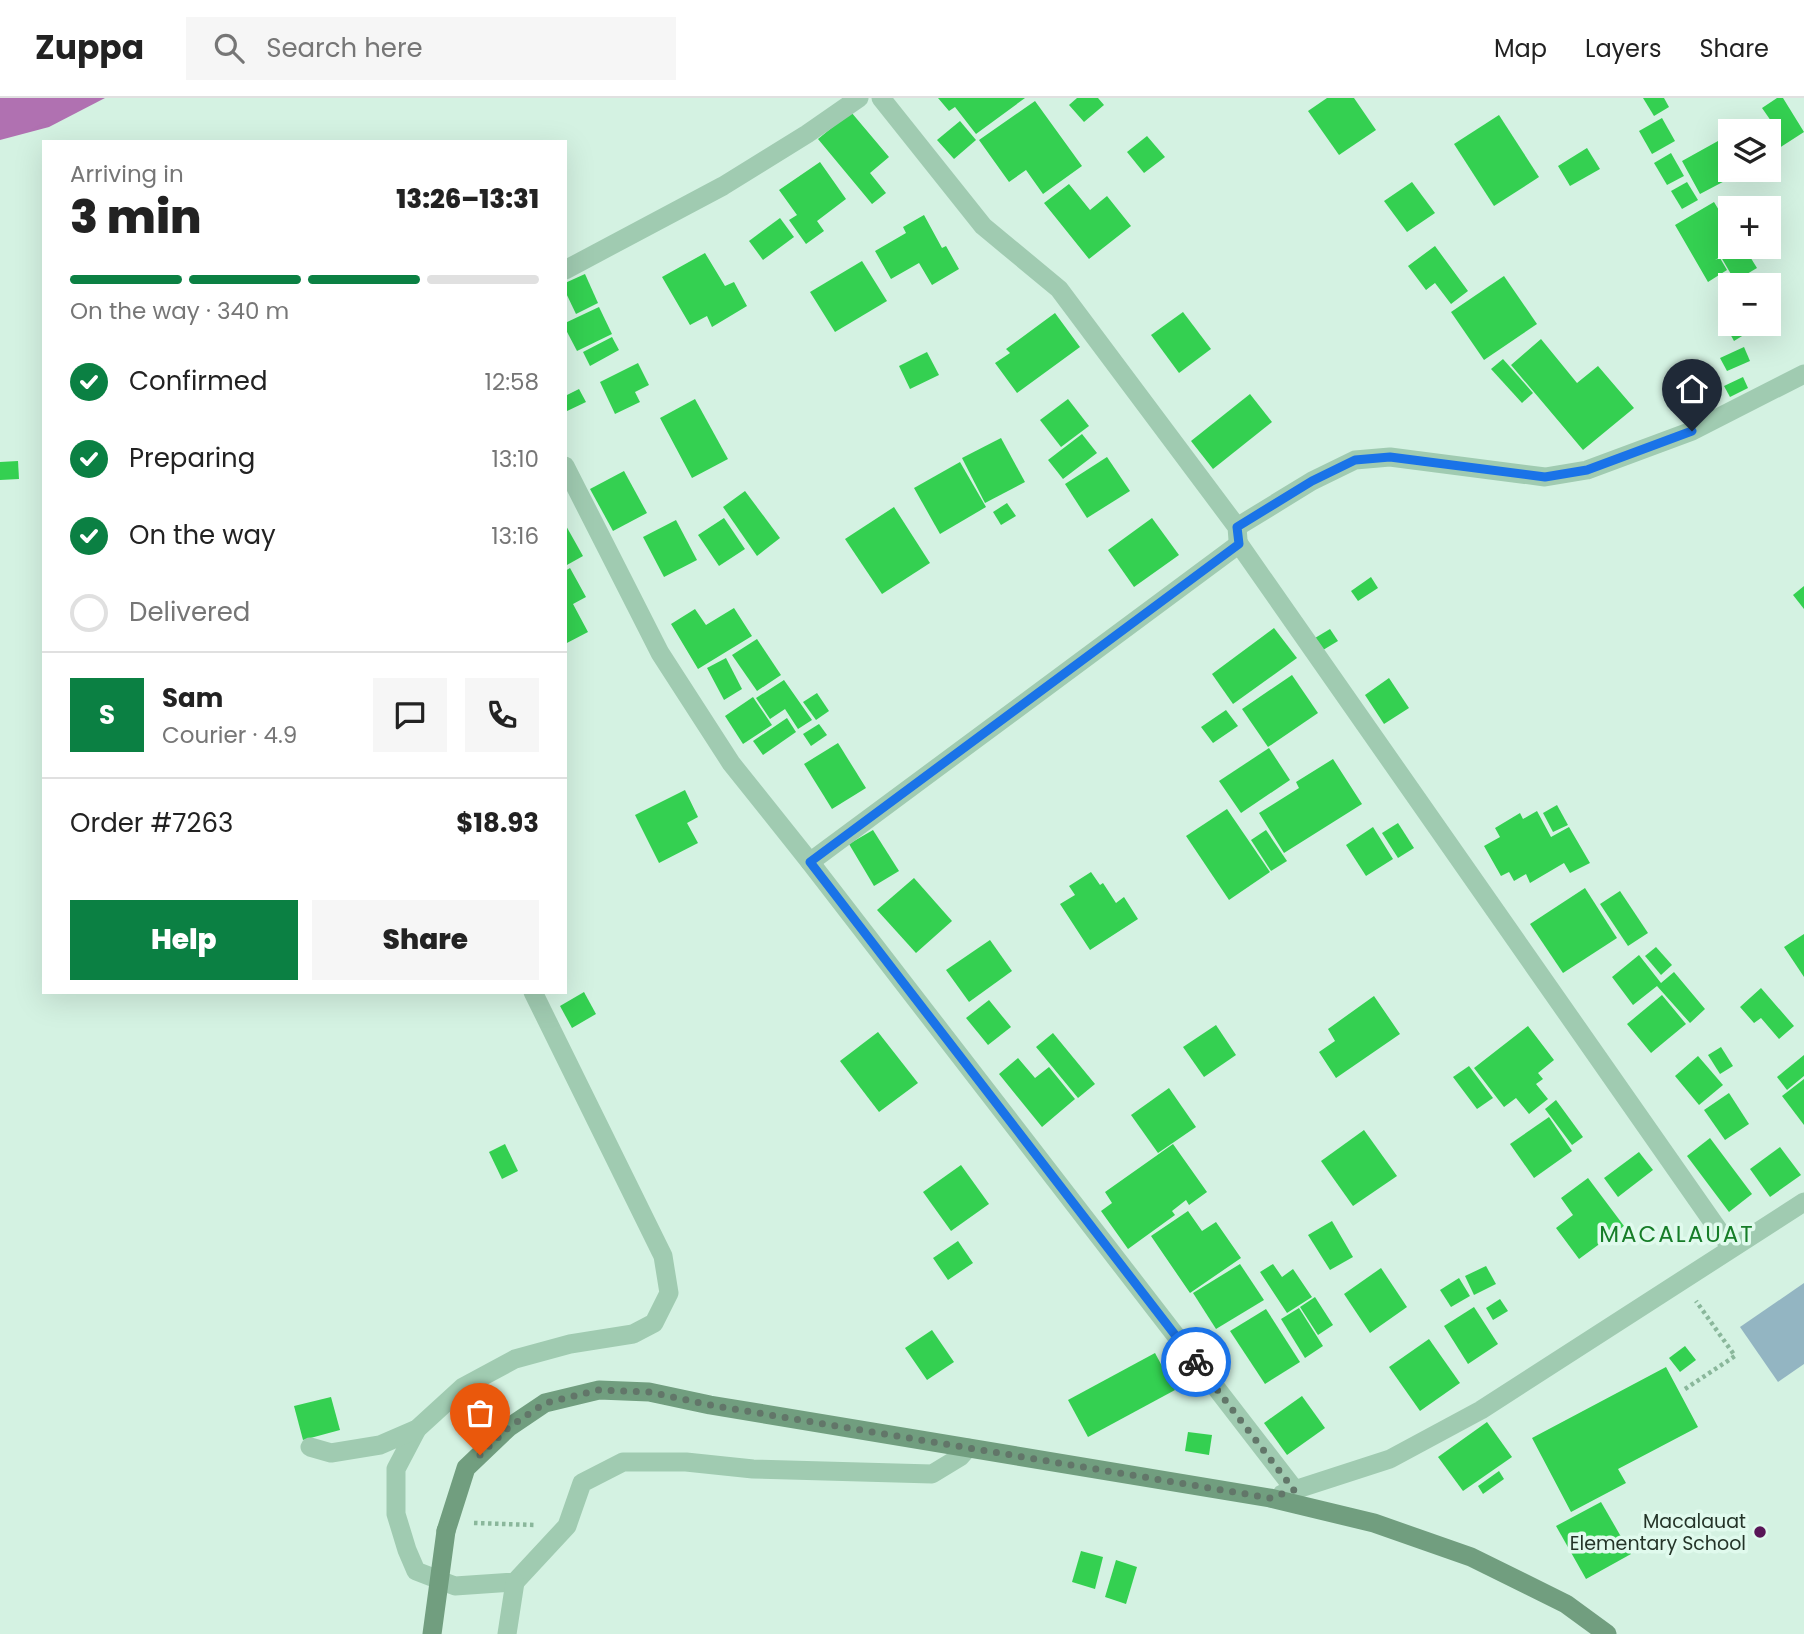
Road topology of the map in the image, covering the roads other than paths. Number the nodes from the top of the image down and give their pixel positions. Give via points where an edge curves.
1 (859, 98) edge
2 (881, 98) edge
3 (567, 269) edge
4 (1804, 374) edge
5 (567, 470) edge
6 (1238, 536) junction
7 (810, 862) junction
8 (534, 994) edge
9 (1804, 1202) edge
10 (1731, 1248) junction
11 (417, 1429) junction
12 (310, 1447) dead end
13 (968, 1448) junction
14 (1294, 1490) junction
15 (1270, 1498) junction
16 (515, 1583) junction
17 (432, 1634) edge
18 (507, 1634) edge
19 (1607, 1634) edge

1 - 3 street via 723,186
2 - 6 street via 983,226 1059,289
4 - 6 street via 1692,431 1587,470 1545,477 1390,457 1355,460 1312,481
5 - 7 street via 660,653 731,763
6 - 7 street
6 - 10 street
7 - 14 street
8 - 11 street via 663,1256 668,1293 654,1324 633,1334 515,1359 463,1387
9 - 10 street
10 - 14 street via 1481,1410 1390,1459
11 - 12 street via 380,1445 331,1454
11 - 16 street via 396,1469 396,1514 416,1571 454,1586
13 - 15 main road
13 - 16 street via 932,1474 623,1461 582,1483 567,1526
13 - 17 main road, bridge via 649,1392 599,1390 545,1403 508,1428 466,1468 446,1531
14 - 15 street
15 - 19 main road via 1374,1522 1471,1557 1566,1604
16 - 18 street

